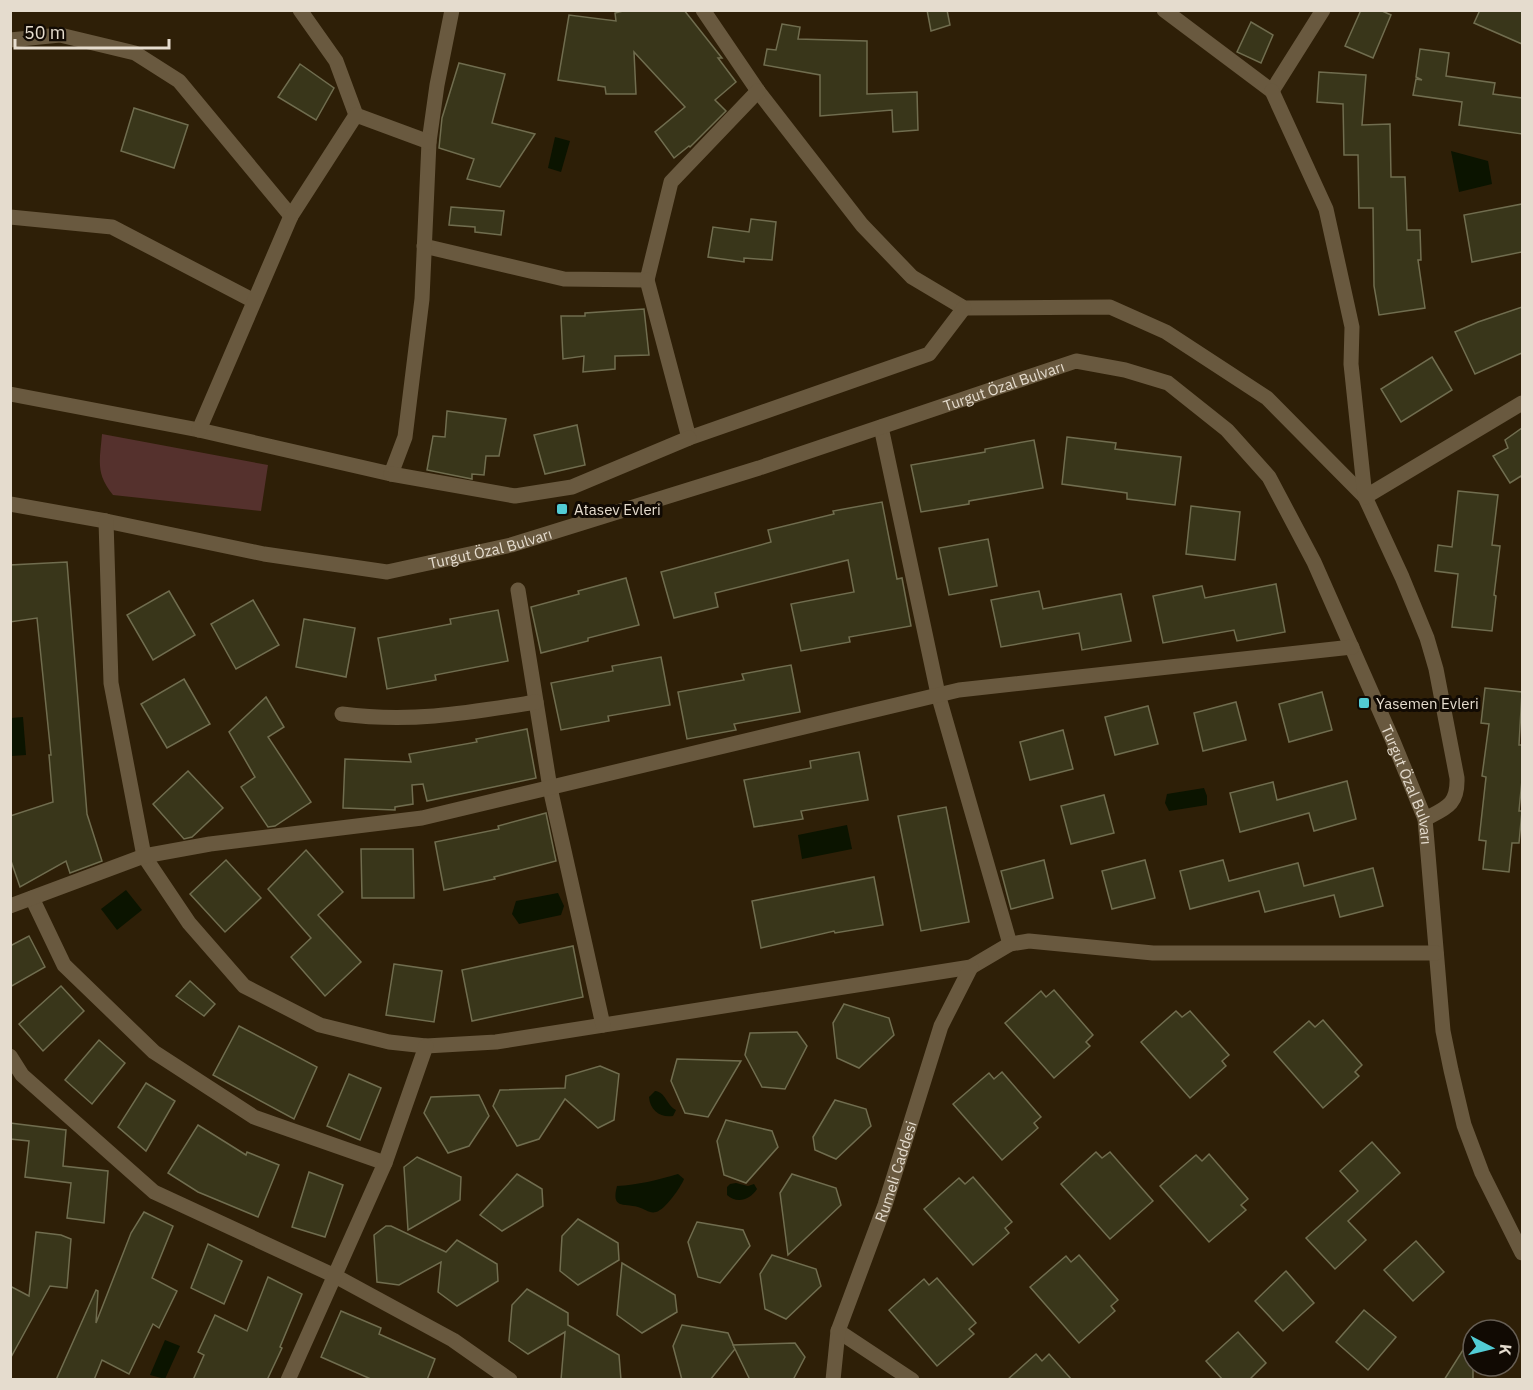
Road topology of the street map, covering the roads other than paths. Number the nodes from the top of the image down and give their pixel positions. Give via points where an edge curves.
1 (300, 10) edge
2 (452, 10) edge
3 (703, 10) edge
4 (1164, 10) edge
5 (1323, 10) edge
6 (10, 40) edge
7 (1272, 90) junction
8 (758, 91) junction
9 (356, 115) junction
10 (429, 142) junction
11 (291, 216) junction
12 (10, 217) edge
13 (424, 246) junction
14 (647, 280) junction
15 (254, 301) junction
16 (964, 308) junction
17 (10, 394) edge
18 (1522, 402) edge
19 (880, 427) junction
20 (200, 430) junction
21 (689, 438) junction
22 (390, 474) junction
23 (1365, 497) junction
24 (10, 504) edge
25 (106, 520) junction
26 (518, 590) dead end
27 (1352, 647) junction
28 (938, 694) junction
29 (536, 702) junction
30 (342, 714) dead end
31 (550, 788) junction
32 (1425, 819) junction
33 (144, 856) junction
34 (32, 898) junction
35 (10, 906) edge
36 (1010, 944) junction
37 (1436, 953) junction
38 (971, 967) junction
39 (603, 1025) junction
40 (426, 1046) junction
41 (10, 1056) edge
42 (385, 1163) junction
43 (1522, 1253) edge
44 (335, 1276) junction
45 (838, 1331) junction
46 (288, 1380) edge
47 (510, 1380) edge
48 (832, 1380) edge
49 (912, 1380) edge

1 - 9 street via 336,61
2 - 10 street
3 - 8 street
4 - 7 street
5 - 7 street
6 - 11 street via 60,35 135,53 178,81
7 - 23 street via 1326,209 1352,327 1351,364
8 - 14 street via 671,182
8 - 16 street via 862,225 912,277
9 - 10 street
9 - 11 street
10 - 13 street
11 - 15 street
12 - 15 street via 112,227
13 - 14 street via 564,279
13 - 22 street via 422,300 405,437
14 - 21 street
15 - 20 street
16 - 21 street via 929,354
16 - 23 street via 1110,307 1166,332 1267,398
17 - 20 street
18 - 23 street
19 - 25 street, Turgut Özal Bulvarı via 512,545 387,572 264,554
19 - 27 street, Turgut Özal Bulvarı via 1076,361 1168,383 1227,430 1269,477 1314,562
19 - 28 street
20 - 22 street
21 - 22 street via 572,487 515,495
23 - 32 street via 1402,577 1436,669 1456,793 1450,805
24 - 25 street, Turgut Özal Bulvarı
25 - 33 street via 111,683
26 - 29 street
27 - 28 street
27 - 32 street, Turgut Özal Bulvarı
28 - 31 street
28 - 36 street
29 - 30 street via 422,718
29 - 31 street
31 - 33 street via 422,818
31 - 39 street
32 - 37 street, Turgut Özal Bulvarı
33 - 34 street
33 - 40 street via 189,922 244,986 320,1025 389,1042
34 - 35 street
34 - 42 street via 64,965 154,1052 254,1117
36 - 37 street via 1029,941 1153,953
36 - 38 street
37 - 43 street, Turgut Özal Bulvarı via 1443,1031 1464,1125 1482,1173
38 - 39 street
38 - 45 street, Rumeli Caddesi via 940,1026 885,1205
39 - 40 street via 496,1042
40 - 42 street
41 - 44 street via 22,1074 154,1192
42 - 44 street
44 - 46 street
44 - 47 street via 453,1340
45 - 48 street, Rumeli Caddesi
45 - 49 street

